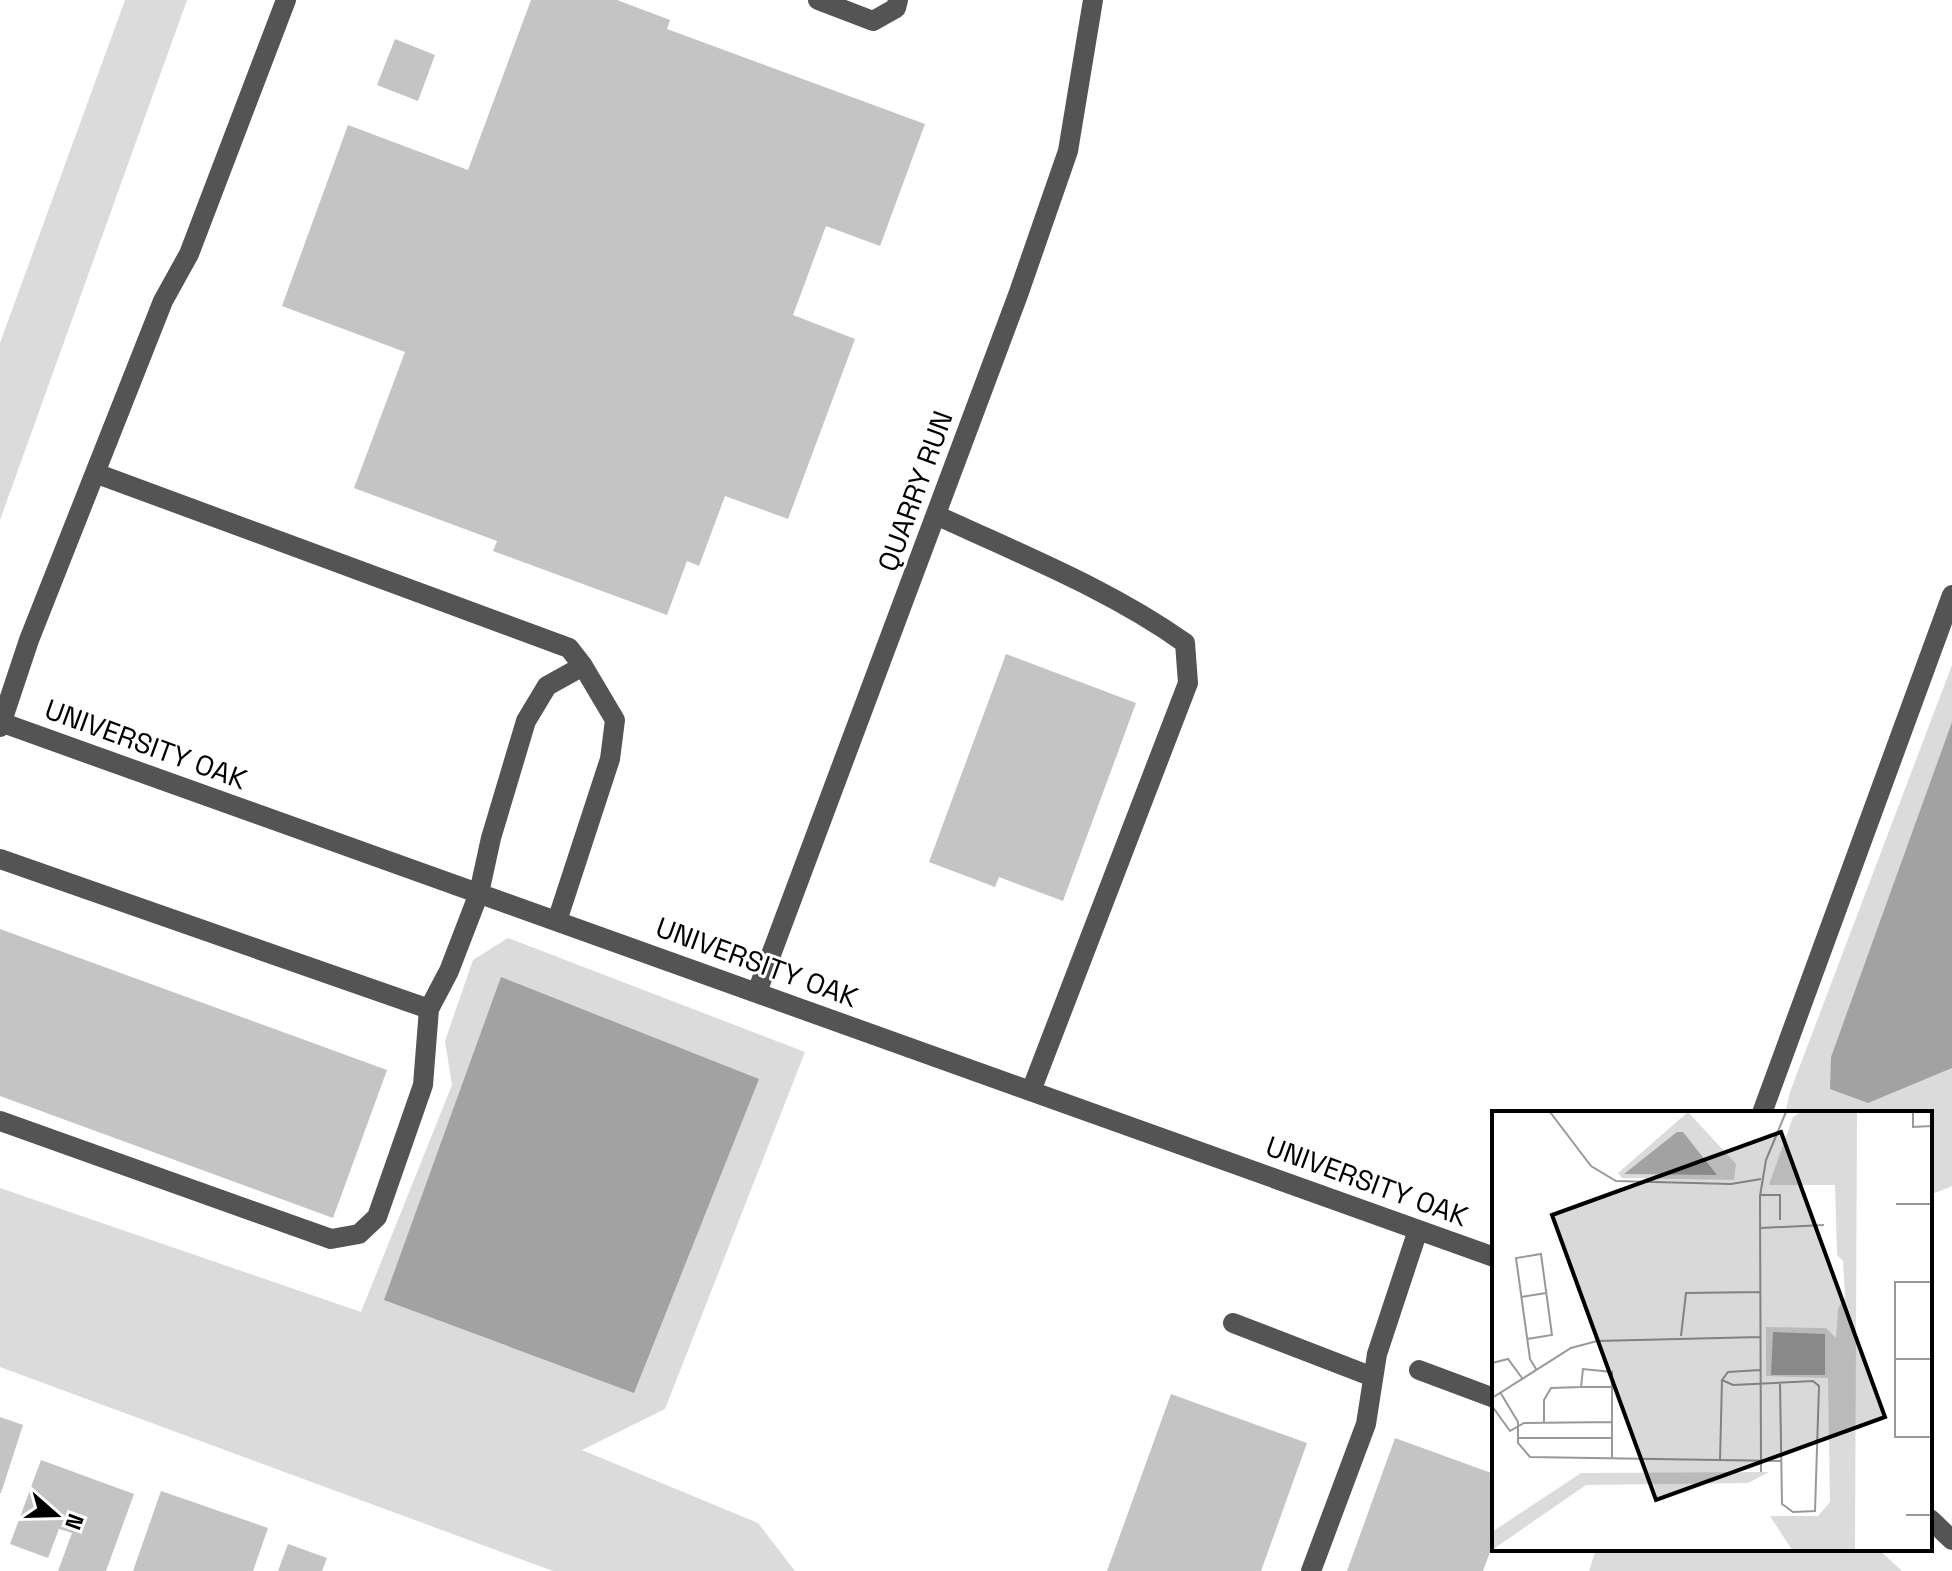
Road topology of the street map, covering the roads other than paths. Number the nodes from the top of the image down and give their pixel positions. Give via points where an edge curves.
1 (286, 0) edge
2 (818, 0) edge
3 (898, 0) edge
4 (1093, 0) edge
5 (95, 473) junction
6 (936, 515) junction
7 (1952, 595) edge
8 (583, 666) junction
9 (1, 724) edge
10 (0, 859) edge
11 (479, 893) junction
12 (557, 921) junction
13 (757, 992) junction
14 (429, 1009) junction
15 (1031, 1091) junction
16 (1763, 1111) edge
17 (0, 1121) edge
18 (1418, 1230) junction
19 (1492, 1256) edge
20 (1233, 1323) dead end
21 (1419, 1370) dead end
22 (1373, 1377) junction
23 (1492, 1397) edge
24 (1932, 1521) edge
25 (1952, 1540) edge
26 (1311, 1571) edge

1 - 5 street via 189,254 163,301
2 - 3 street via 873,21 896,8
4 - 6 street, QUARRY RUN via 1068,151
5 - 8 street via 569,648
5 - 9 street
6 - 13 street, QUARRY RUN
6 - 15 street via 1093,588 1185,643 1188,683
7 - 16 street
8 - 11 street via 547,686 526,721
8 - 12 street via 615,720 610,759
9 - 11 street, UNIVERSITY OAK
10 - 14 street
11 - 12 street, UNIVERSITY OAK
11 - 14 street
12 - 13 street, UNIVERSITY OAK
13 - 15 street, UNIVERSITY OAK
14 - 17 street via 423,1085 377,1217 359,1234 331,1239
15 - 18 street, UNIVERSITY OAK
18 - 19 street, UNIVERSITY OAK
18 - 22 street
20 - 22 street
21 - 23 street
22 - 26 street via 1366,1424
24 - 25 street

